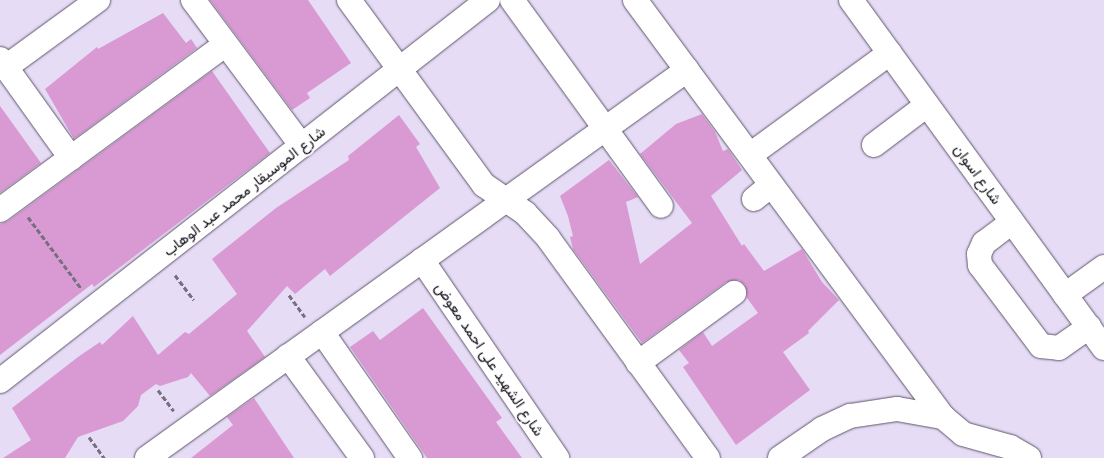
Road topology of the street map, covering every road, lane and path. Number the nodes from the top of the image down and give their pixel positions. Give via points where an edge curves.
1 (98, 0) edge
2 (193, 0) edge
3 (349, 0) edge
4 (488, 0) edge
5 (512, 0) edge
6 (635, 0) edge
7 (852, 0) edge
8 (226, 44) junction
9 (890, 53) junction
10 (3, 63) edge
11 (400, 68) junction
12 (687, 70) junction
13 (927, 104) junction
14 (605, 129) junction
15 (874, 144) dead end
16 (302, 146) junction
17 (750, 155) junction
18 (70, 158) junction
19 (505, 200) junction
20 (7, 205) edge
21 (661, 206) dead end
22 (1012, 222) junction
23 (160, 256) junction
24 (422, 260) junction
25 (1104, 267) edge
26 (734, 293) dead end
27 (1065, 295) junction
28 (194, 300) dead end
29 (95, 307) junction
30 (1088, 327) junction
31 (322, 332) junction
32 (1104, 348) edge
33 (288, 356) junction
34 (638, 363) junction
35 (1, 377) edge
36 (943, 417) junction
37 (89, 437) dead end
38 (355, 455) edge
39 (104, 458) edge
40 (147, 458) edge
41 (410, 458) edge
42 (557, 458) edge
43 (708, 458) edge
44 (780, 458) edge
45 (1029, 458) edge

1 - 10 street
2 - 8 street
3 - 11 street
4 - 11 street, شارع الموسيقار محمد عبد الوهاب
5 - 14 street
6 - 12 street
7 - 9 street, شارع اسوان
8 - 16 street
8 - 18 street
9 - 13 street, شارع اسوان
9 - 17 street
10 - 18 street
11 - 16 street, شارع الموسيقار محمد عبد الوهاب
11 - 19 street via 484,185
12 - 14 street
12 - 17 street
13 - 15 street
13 - 22 street, شارع اسوان
14 - 19 street
14 - 21 street
16 - 23 street, شارع الموسيقار محمد عبد الوهاب
17 - 36 street via 763,192
18 - 20 street
19 - 24 street
19 - 34 street via 540,229
20 - 29 path
22 - 27 street, شارع اسوان
22 - 30 street via 984,243 979,254 980,265 1041,346 1058,348
23 - 28 path
23 - 29 street, شارع الموسيقار محمد عبد الوهاب
24 - 31 street
24 - 42 street, شارع الشهيد على احمد معوض
25 - 27 street
26 - 34 street
27 - 30 street, شارع اسوان
29 - 35 street, شارع الموسيقار محمد عبد الوهاب
30 - 32 street, شارع اسوان
31 - 33 street
31 - 41 street
33 - 38 street
33 - 40 street
34 - 43 street
36 - 44 street via 897,409 850,416 822,429
36 - 45 street via 963,434 1010,447
37 - 39 path

